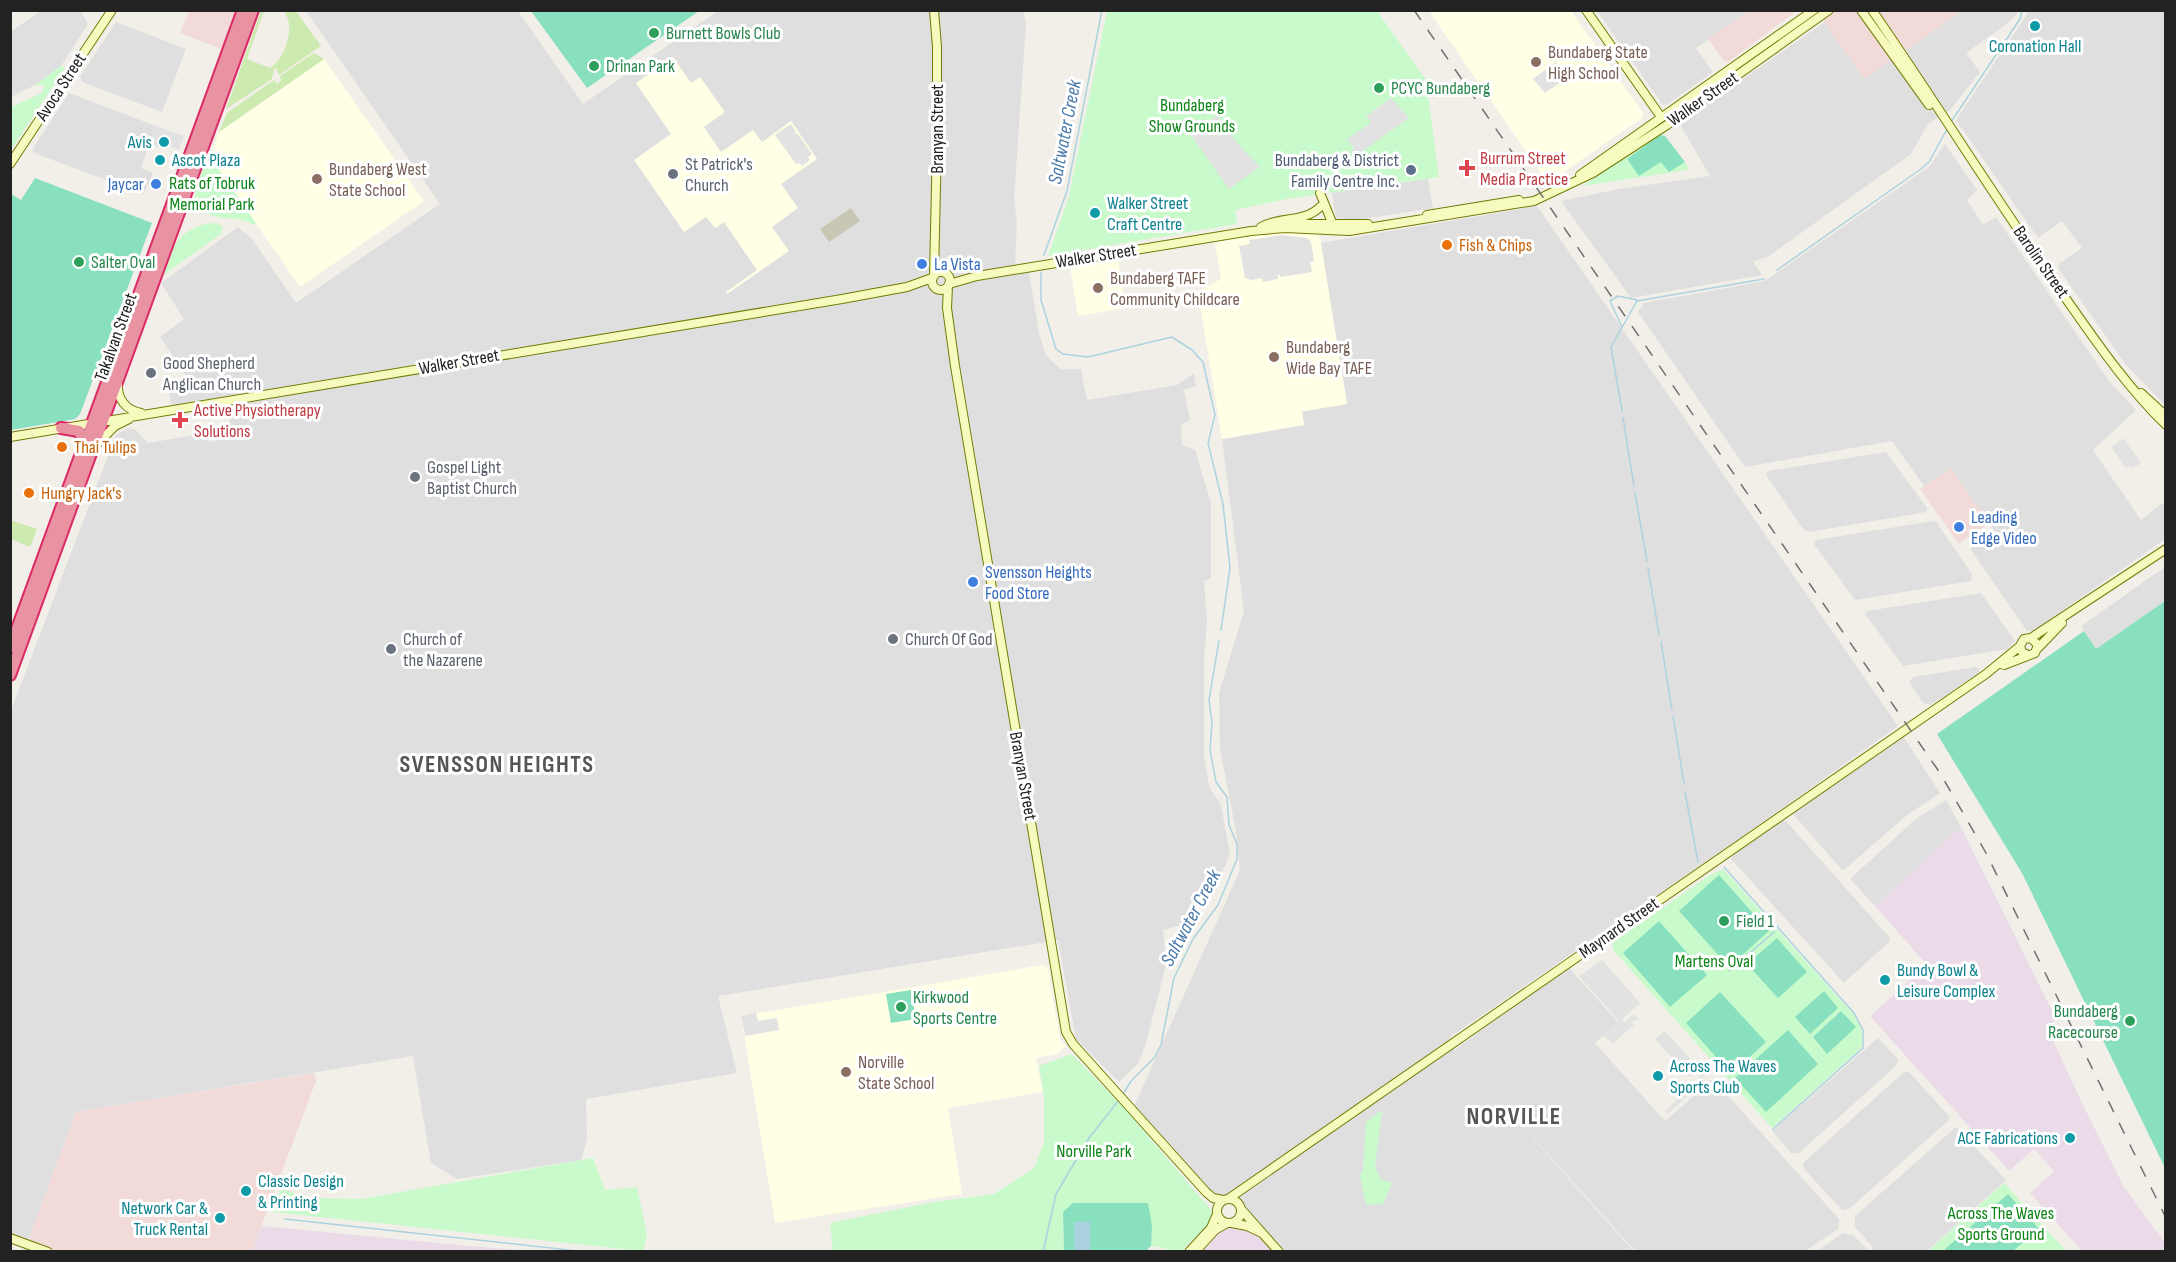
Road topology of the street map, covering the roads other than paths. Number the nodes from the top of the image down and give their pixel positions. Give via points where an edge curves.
1 (112, 10) edge
2 (243, 10) edge
3 (253, 10) edge
4 (934, 10) edge
5 (1586, 10) edge
6 (1814, 10) edge
7 (1829, 10) edge
8 (1861, 10) edge
9 (1872, 10) edge
10 (1901, 52) junction
11 (1916, 88) junction
12 (1661, 117) junction
13 (1947, 127) junction
14 (10, 164) edge
15 (1573, 182) junction
16 (1320, 192) dead end
17 (1541, 197) junction
18 (1320, 207) dead end
19 (1333, 225) junction
20 (1261, 227) junction
21 (1319, 227) junction
22 (1251, 231) junction
23 (936, 247) junction
24 (945, 273) junction
25 (976, 276) junction
26 (933, 277) junction
27 (949, 285) junction
28 (907, 287) junction
29 (936, 288) junction
30 (947, 308) junction
31 (2120, 374) junction
32 (118, 379) junction
33 (159, 412) junction
34 (142, 415) junction
35 (2166, 417) edge
36 (98, 421) junction
37 (2166, 425) edge
38 (61, 428) junction
39 (10, 437) edge
40 (89, 448) junction
41 (2166, 549) edge
42 (2072, 613) junction
43 (2031, 638) junction
44 (2020, 646) junction
45 (10, 648) edge
46 (2038, 648) junction
47 (2028, 655) junction
48 (1986, 674) junction
49 (10, 675) edge
50 (1253, 1182) junction
51 (1206, 1192) junction
52 (1225, 1200) junction
53 (1241, 1208) junction
54 (1217, 1213) junction
55 (1230, 1223) junction
56 (1264, 1235) junction
57 (10, 1238) edge
58 (48, 1251) edge
59 (1189, 1251) edge
60 (1195, 1251) edge
61 (1279, 1251) edge

1 - 14 main road, Avoca Street
2 - 36 highway, Takalvan Street
3 - 32 highway, Takalvan Street
4 - 23 main road, Branyan Street
5 - 12 main road
6 - 12 main road, Walker Street
7 - 15 main road, Walker Street via 1667,125
8 - 11 main road, Barolin Street
9 - 10 main road, Barolin Street
10 - 11 main road
10 - 13 main road, Barolin Street
11 - 13 main road, Barolin Street
12 - 15 main road, Walker Street
13 - 31 main road, Barolin Street
15 - 17 main road, Walker Street
16 - 19 main road
17 - 19 main road, Walker Street via 1378,223
17 - 21 main road, Walker Street via 1514,206 1371,229
18 - 20 main road via 1310,215
19 - 21 main road, Walker Street
20 - 21 main road, Walker Street via 1294,222
20 - 22 main road, Walker Street
21 - 22 main road, Walker Street
22 - 25 main road, Walker Street
23 - 24 main road, Branyan Street
23 - 26 main road, Branyan Street
24 - 25 main road, Walker Street
24 - 26 main road, Walker Street
24 - 27 main road, Branyan Street
25 - 27 main road, Walker Street
26 - 28 main road, Walker Street
26 - 29 main road, Branyan Street
27 - 29 main road, Walker Street
27 - 30 main road, Branyan Street
28 - 29 main road, Walker Street
28 - 33 main road, Walker Street
29 - 30 main road, Branyan Street
30 - 51 main road, Branyan Street via 1065,1029 1070,1040
31 - 35 main road, Barolin Street
31 - 37 main road, Barolin Street
32 - 33 main road via 119,397 127,407 138,412
32 - 36 highway, Takalvan Street
33 - 34 main road, Walker Street
34 - 36 main road, Walker Street
34 - 40 main road via 115,426
36 - 38 main road, Walker Street
36 - 40 highway, Takalvan Street
38 - 39 main road, Walker Street
38 - 40 highway via 79,431
40 - 45 highway, Takalvan Street
40 - 49 highway, Takalvan Street
41 - 42 main road
42 - 43 main road
42 - 46 main road
43 - 44 main road via 2024,639
43 - 46 main road
44 - 47 main road
44 - 48 main road, Maynard Street
46 - 47 main road
47 - 48 main road, Maynard Street
48 - 50 main road, Maynard Street
50 - 52 main road, Maynard Street
50 - 53 main road, Maynard Street via 1243,1195
51 - 52 main road, Branyan Street
51 - 54 main road, Branyan Street
52 - 53 main road via 1235,1200
52 - 54 main road
53 - 55 main road via 1238,1219
53 - 56 main road
54 - 55 main road
54 - 59 main road via 1210,1228
55 - 56 main road
55 - 60 main road via 1215,1230
56 - 61 main road
57 - 58 main road

